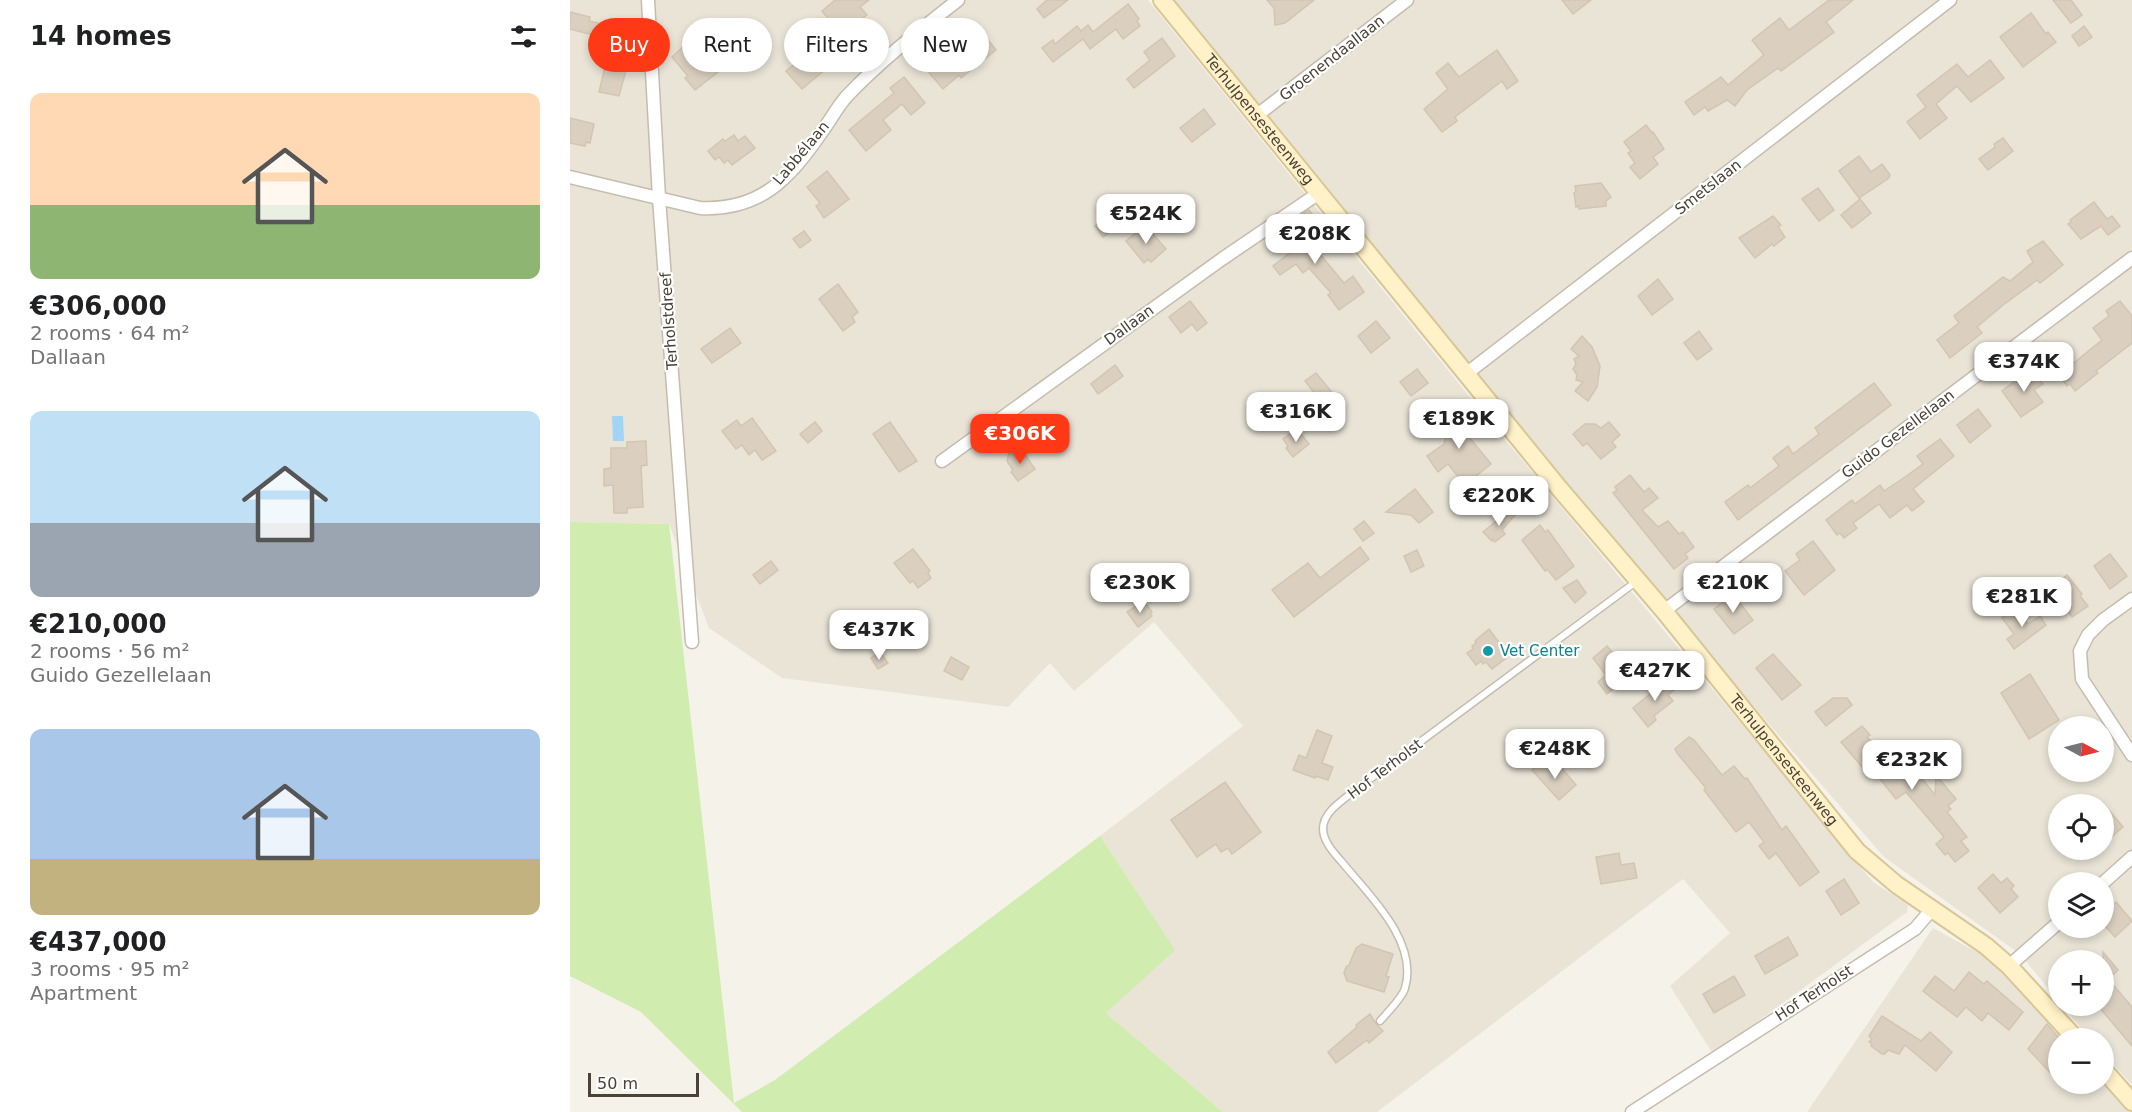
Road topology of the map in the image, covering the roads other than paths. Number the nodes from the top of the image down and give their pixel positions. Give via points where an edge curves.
1 (648, 0) edge
2 (958, 0) edge
3 (1162, 0) edge
4 (1407, 0) edge
5 (1950, 0) edge
6 (1256, 116) junction
7 (570, 177) edge
8 (1319, 193) junction
9 (659, 198) junction
10 (2132, 258) edge
11 (1466, 374) junction
12 (942, 461) dead end
13 (1638, 580) junction
14 (2132, 599) edge
15 (1664, 611) junction
16 (692, 642) dead end
17 (2132, 755) edge
18 (2132, 857) edge
19 (2114, 873) edge
20 (1932, 909) junction
21 (2048, 932) edge
22 (2009, 966) junction
23 (1380, 1021) dead end
24 (2066, 1028) edge
25 (2114, 1082) edge
26 (2132, 1102) edge
27 (1632, 1112) edge

1 - 9 street, Terholstdreef
2 - 9 street, Labbélaan via 906,41 846,97 812,146 780,182 759,198 719,209
3 - 6 main road, Terhulpensesteenweg
4 - 6 street, Groenendaallaan
5 - 11 street, Smetslaan
6 - 8 main road, Terhulpensesteenweg
7 - 9 street, Labbélaan
8 - 11 main road, Terhulpensesteenweg
8 - 12 street, Dallaan
9 - 16 street, Terholstdreef
10 - 15 street, Guido Gezellelaan
11 - 13 main road, Terhulpensesteenweg
13 - 15 main road, Terhulpensesteenweg
13 - 23 lane, Hof Terholst via 1328,813 1323,830 1329,847 1385,915 1400,938 1408,962 1405,989
14 - 17 street via 2088,635 2080,651 2082,679
15 - 20 main road, Terhulpensesteenweg via 1857,851
18 - 19 street
20 - 22 main road, Terhulpensesteenweg
20 - 27 street, Hof Terholst via 1915,928
21 - 22 street
22 - 24 main road, Terhulpensesteenweg
25 - 26 main road

